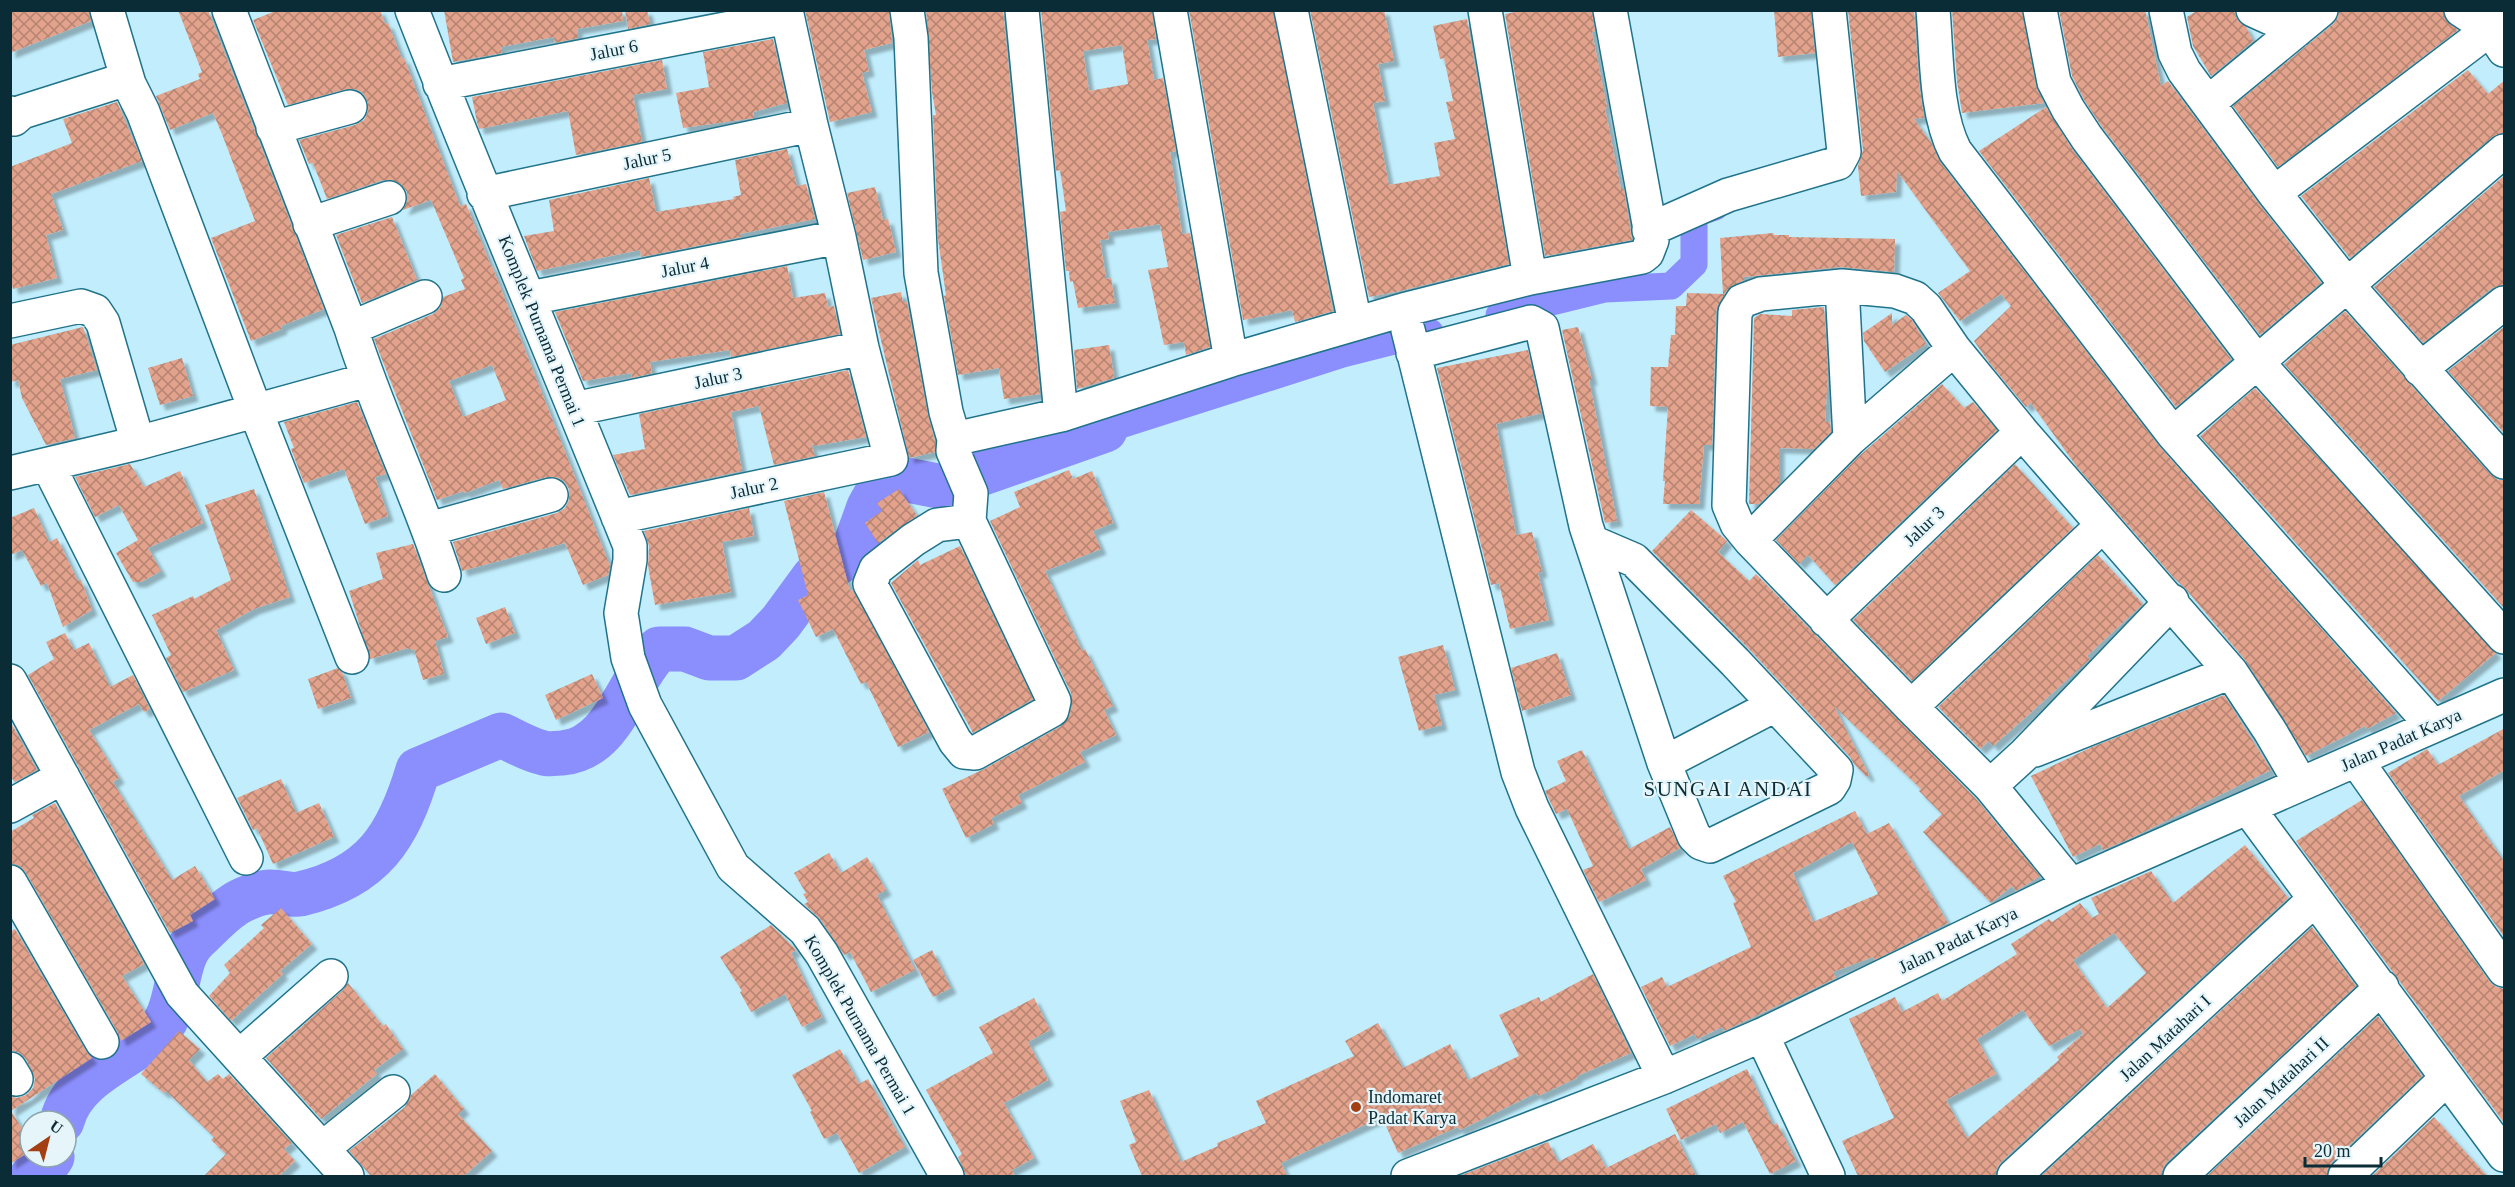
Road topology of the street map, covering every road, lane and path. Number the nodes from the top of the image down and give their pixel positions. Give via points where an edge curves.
1 (107, 10) edge
2 (229, 10) edge
3 (412, 10) edge
4 (907, 10) edge
5 (1022, 10) edge
6 (1170, 10) edge
7 (1291, 10) edge
8 (1485, 10) edge
9 (1610, 10) edge
10 (1829, 10) edge
11 (1933, 10) edge
12 (2040, 10) edge
13 (2166, 10) edge
14 (2253, 10) edge
15 (2461, 10) edge
16 (787, 14) edge
17 (2309, 20) edge
18 (2500, 30) edge
19 (129, 84) junction
20 (440, 84) junction
21 (2208, 103) junction
22 (350, 107) dead end
23 (12, 118) edge
24 (811, 125) junction
25 (273, 128) junction
26 (2505, 151) edge
27 (2274, 193) junction
28 (484, 194) junction
29 (389, 198) dead end
30 (310, 224) junction
31 (1649, 230) junction
32 (839, 237) junction
33 (1530, 278) junction
34 (2347, 285) junction
35 (1842, 286) junction
36 (426, 297) dead end
37 (530, 298) junction
38 (2505, 303) edge
39 (10, 321) edge
40 (1355, 323) junction
41 (351, 328) junction
42 (1409, 334) junction
43 (862, 348) junction
44 (1954, 349) junction
45 (1231, 360) junction
46 (2257, 362) junction
47 (2420, 369) junction
48 (367, 381) junction
49 (574, 409) junction
50 (256, 412) junction
51 (1061, 415) junction
52 (2022, 432) junction
53 (2174, 434) junction
54 (1850, 440) junction
55 (138, 443) junction
56 (956, 451) junction
57 (2502, 454) edge
58 (48, 465) junction
59 (10, 473) edge
60 (551, 495) dead end
61 (970, 507) junction
62 (618, 517) junction
63 (2103, 525) junction
64 (429, 529) junction
65 (1750, 540) junction
66 (1592, 542) junction
67 (444, 575) dead end
68 (2172, 601) junction
69 (1826, 620) junction
70 (2505, 637) edge
71 (352, 657) dead end
72 (2231, 672) junction
73 (10, 681) edge
74 (2505, 695) edge
75 (1775, 705) junction
76 (1911, 707) junction
77 (2432, 725) junction
78 (2025, 754) junction
79 (2355, 760) junction
80 (1664, 763) junction
81 (63, 777) junction
82 (2301, 784) junction
83 (1990, 786) junction
84 (10, 806) edge
85 (2248, 808) junction
86 (246, 858) dead end
87 (10, 882) edge
88 (2071, 885) junction
89 (2315, 899) junction
90 (2505, 970) edge
91 (331, 976) dead end
92 (2382, 987) junction
93 (1762, 1035) junction
94 (102, 1042) dead end
95 (239, 1057) junction
96 (1664, 1077) junction
97 (2447, 1078) junction
98 (393, 1092) dead end
99 (2505, 1155) edge
100 (330, 1166) edge
101 (947, 1176) edge
102 (1408, 1176) edge
103 (1828, 1176) edge
104 (2014, 1176) edge
105 (2180, 1176) edge
106 (2344, 1176) edge

1 - 19 street
2 - 25 street
3 - 20 street, Komplek Purnama Permai 1
4 - 56 street via 921,273
5 - 51 street
6 - 45 street
7 - 40 street
8 - 33 street
9 - 31 street
10 - 31 street via 1845,152 1842,159 1728,195
11 - 53 street via 1943,116 1955,152
12 - 46 street via 2054,82 2068,109
13 - 21 street via 2175,53
14 - 17 street
15 - 18 street
16 - 20 street, Jalur 6
16 - 24 street
17 - 21 street
18 - 27 street
19 - 23 street via 117,82
19 - 50 street
20 - 28 street, Komplek Purnama Permai 1
21 - 27 street
22 - 25 street
24 - 28 street, Jalur 5
24 - 32 street
25 - 30 street
26 - 34 street
27 - 34 street
28 - 37 street, Komplek Purnama Permai 1
29 - 30 street
30 - 41 street
31 - 33 street via 1652,240 1642,257
32 - 37 street, Jalur 4
32 - 43 street
33 - 42 street
34 - 46 street
34 - 47 street
35 - 44 street via 1895,291 1915,298
35 - 54 street
35 - 65 street via 1761,294 1742,301 1735,312 1730,505 1737,524
36 - 41 street
37 - 49 street, Komplek Purnama Permai 1
38 - 47 street
39 - 55 street via 81,306 95,311 103,323
40 - 42 street
40 - 45 street
41 - 48 street
42 - 66 street via 1531,322 1542,328
42 - 96 street via 1518,772
43 - 49 street, Jalur 3
43 - 62 street, Jalur 2 via 891,459
44 - 52 street
44 - 54 street
45 - 51 street
46 - 53 street
46 - 70 street
47 - 57 street
48 - 50 street
48 - 64 street
49 - 62 street, Komplek Purnama Permai 1
50 - 55 street
50 - 71 street
51 - 56 street
52 - 63 street
52 - 69 street, Jalur 3
53 - 77 street
54 - 65 street
55 - 58 street
56 - 61 street
58 - 59 street
58 - 86 street
60 - 64 street
61 - 61 street via 1054,701 1052,710 975,753 964,752 955,741 870,584 876,569 913,540
62 - 101 street, Komplek Purnama Permai 1 via 630,546 621,613 628,658 645,705 733,867 805,930 822,954
63 - 68 street
63 - 76 street
64 - 67 street
65 - 69 street
66 - 75 street via 1634,560
66 - 80 street
68 - 72 street
68 - 78 street
69 - 76 street
72 - 78 street
72 - 82 street
73 - 81 street
74 - 77 street, Jalan Padat Karya
75 - 80 street
75 - 80 street via 1836,770 1829,788 1710,846 1694,836
76 - 83 street
77 - 79 street, Jalan Padat Karya
78 - 83 street
79 - 82 street, Jalan Padat Karya
79 - 90 street
81 - 84 street
81 - 95 street via 174,981
82 - 85 street, Jalan Padat Karya
83 - 88 street
85 - 88 street, Jalan Padat Karya
85 - 89 street
87 - 94 street
88 - 93 street, Jalan Padat Karya
89 - 92 street
89 - 104 street, Jalan Matahari I
91 - 95 street
92 - 97 street
92 - 105 street, Jalan Matahari II
93 - 96 street, Jalan Padat Karya
93 - 103 street
95 - 100 street
96 - 102 street, Jalan Padat Karya
97 - 99 street
97 - 106 street
98 - 100 street

